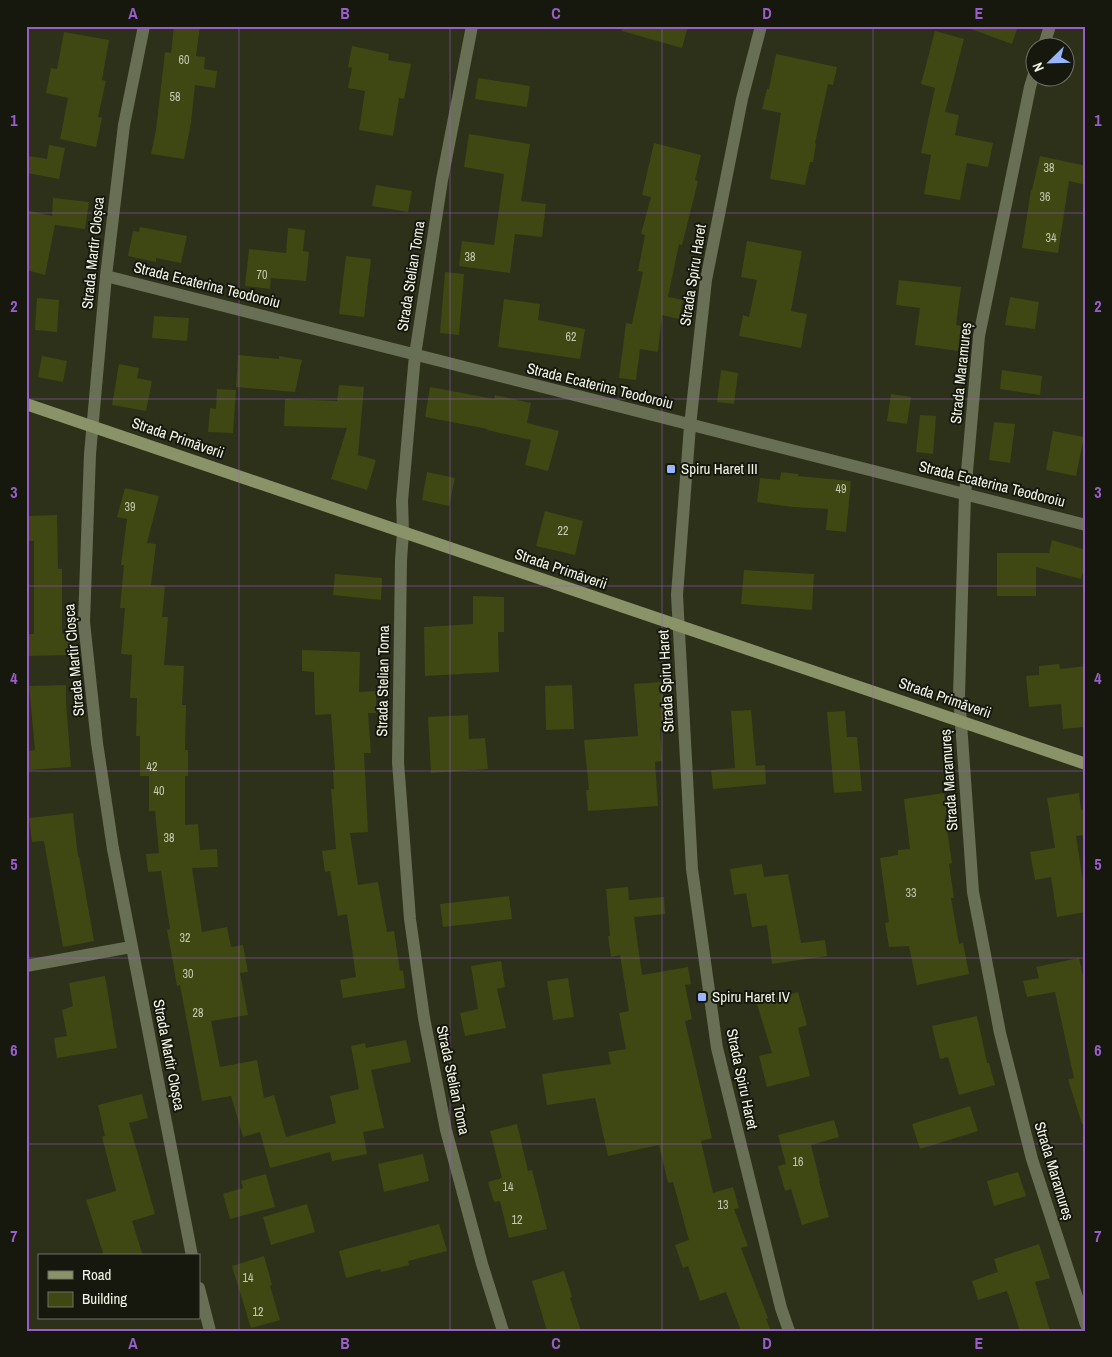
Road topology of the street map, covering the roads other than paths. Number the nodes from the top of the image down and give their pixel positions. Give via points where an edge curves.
1 (144, 26) edge
2 (472, 26) edge
3 (761, 26) edge
4 (1050, 26) edge
5 (1046, 38) edge
6 (1030, 88) edge
7 (106, 276) junction
8 (415, 355) junction
9 (26, 404) edge
10 (93, 426) junction
11 (690, 426) junction
12 (965, 494) junction
13 (1086, 525) edge
14 (403, 532) junction
15 (679, 626) junction
16 (961, 721) junction
17 (1086, 764) edge
18 (131, 947) junction
19 (26, 966) edge
20 (192, 1254) edge
21 (200, 1292) edge
22 (1086, 1325) edge
23 (210, 1331) edge
24 (503, 1331) edge
25 (789, 1331) edge

1 - 7 street, Strada Martir Cloșca via 124,125
2 - 8 street, Strada Stelian Toma via 442,180
3 - 11 street, Strada Spiru Haret via 742,100 706,280
4 - 5 street
6 - 12 street, Strada Maramureș via 979,336
7 - 8 street, Strada Ecaterina Teodoroiu
7 - 10 street, Strada Martir Cloșca
8 - 11 street, Strada Ecaterina Teodoroiu
8 - 14 street, Strada Stelian Toma via 402,501
9 - 10 main road, Strada Primăverii
10 - 14 main road, Strada Primăverii
10 - 18 street, Strada Martir Cloșca via 84,622 97,743
11 - 12 street, Strada Ecaterina Teodoroiu
11 - 15 street, Strada Spiru Haret via 677,595
12 - 13 street, Strada Ecaterina Teodoroiu
12 - 16 street, Strada Maramureș
14 - 15 main road, Strada Primăverii
14 - 24 street, Strada Stelian Toma via 398,762 410,919 424,1018 446,1130
15 - 16 main road, Strada Primăverii
15 - 25 street, Strada Spiru Haret via 692,869 717,1048
16 - 17 main road, Strada Primăverii
16 - 22 street, Strada Maramureș via 973,892 1000,1033 1032,1159
18 - 19 street
18 - 20 street, Strada Martir Cloșca
21 - 23 street

